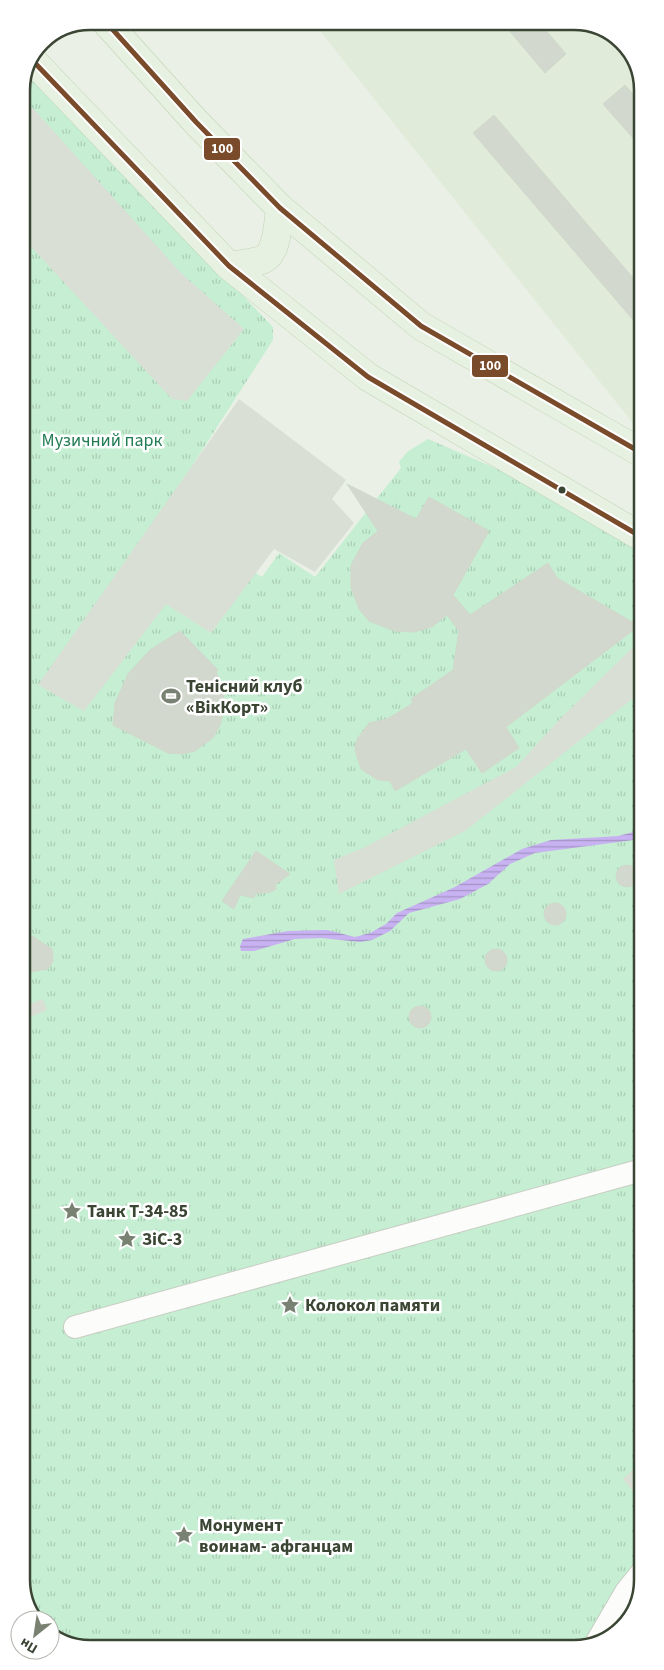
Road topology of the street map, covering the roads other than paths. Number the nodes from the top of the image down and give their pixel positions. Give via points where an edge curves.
1 (113, 30) edge
2 (36, 64) edge
3 (280, 208) junction
4 (229, 266) junction
5 (634, 449) edge
6 (634, 532) edge
7 (634, 1172) edge
8 (75, 1327) dead end
9 (634, 1583) edge
10 (602, 1633) edge

1 - 3 main road
2 - 4 main road
3 - 4 main road via 271,251 264,258
3 - 5 main road via 420,326
4 - 6 main road via 368,376
7 - 8 street
9 - 10 street

